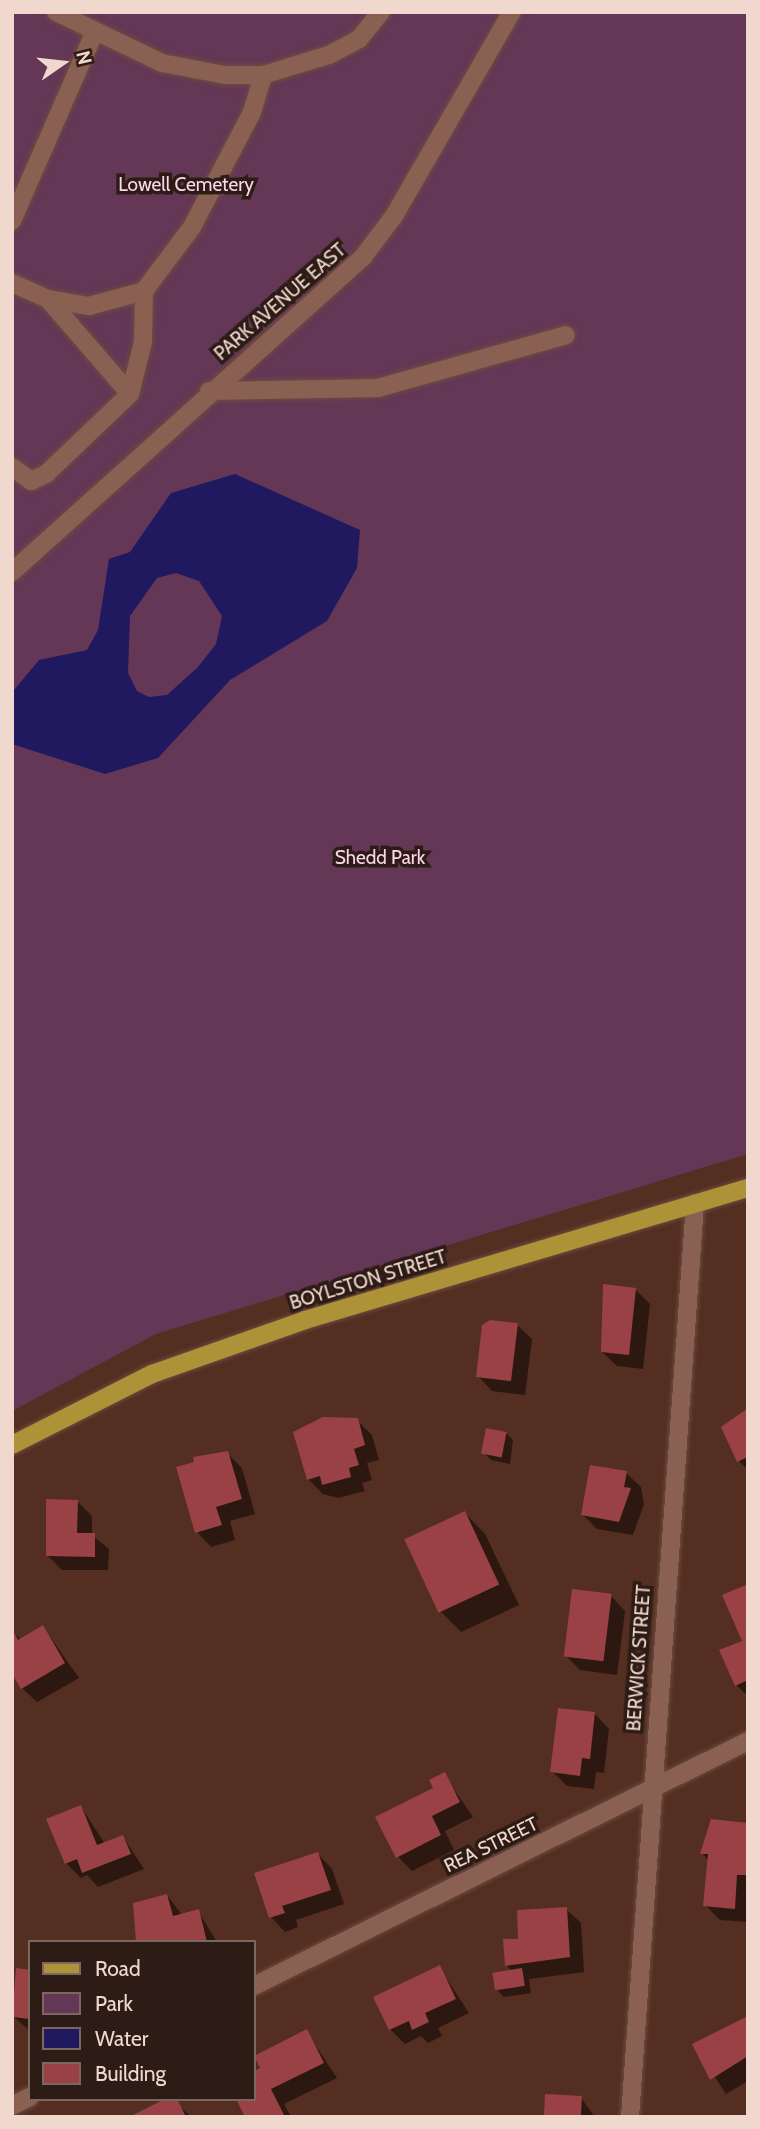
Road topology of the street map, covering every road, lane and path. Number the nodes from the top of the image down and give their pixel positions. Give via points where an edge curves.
1 (56, 12) edge
2 (381, 12) edge
3 (512, 12) edge
4 (94, 33) junction
5 (263, 75) junction
6 (12, 221) edge
7 (12, 283) edge
8 (144, 291) junction
9 (48, 299) junction
10 (566, 335) dead end
11 (209, 391) junction
12 (130, 394) junction
13 (12, 467) edge
14 (12, 572) edge
15 (748, 1188) edge
16 (695, 1203) junction
17 (12, 1445) edge
18 (748, 1741) edge
19 (650, 1790) junction
20 (256, 1985) edge
21 (28, 2098) edge
22 (12, 2106) edge
23 (630, 2117) edge

1 - 4 street
2 - 5 street via 349,44
3 - 11 street, PARK AVENUE EAST via 394,216 363,257
4 - 5 street via 162,63
4 - 6 street
5 - 8 street via 252,112 192,227
7 - 9 street
8 - 9 street via 107,305
8 - 12 street via 143,342
9 - 12 street
10 - 11 street via 378,388
11 - 14 street, PARK AVENUE EAST
12 - 13 street via 46,474 31,481
15 - 16 main road, BOYLSTON STREET
16 - 17 main road, BOYLSTON STREET via 190,1360
16 - 19 street, BERWICK STREET
18 - 19 street, REA STREET
19 - 20 street, REA STREET
19 - 23 street, BERWICK STREET
21 - 22 street

